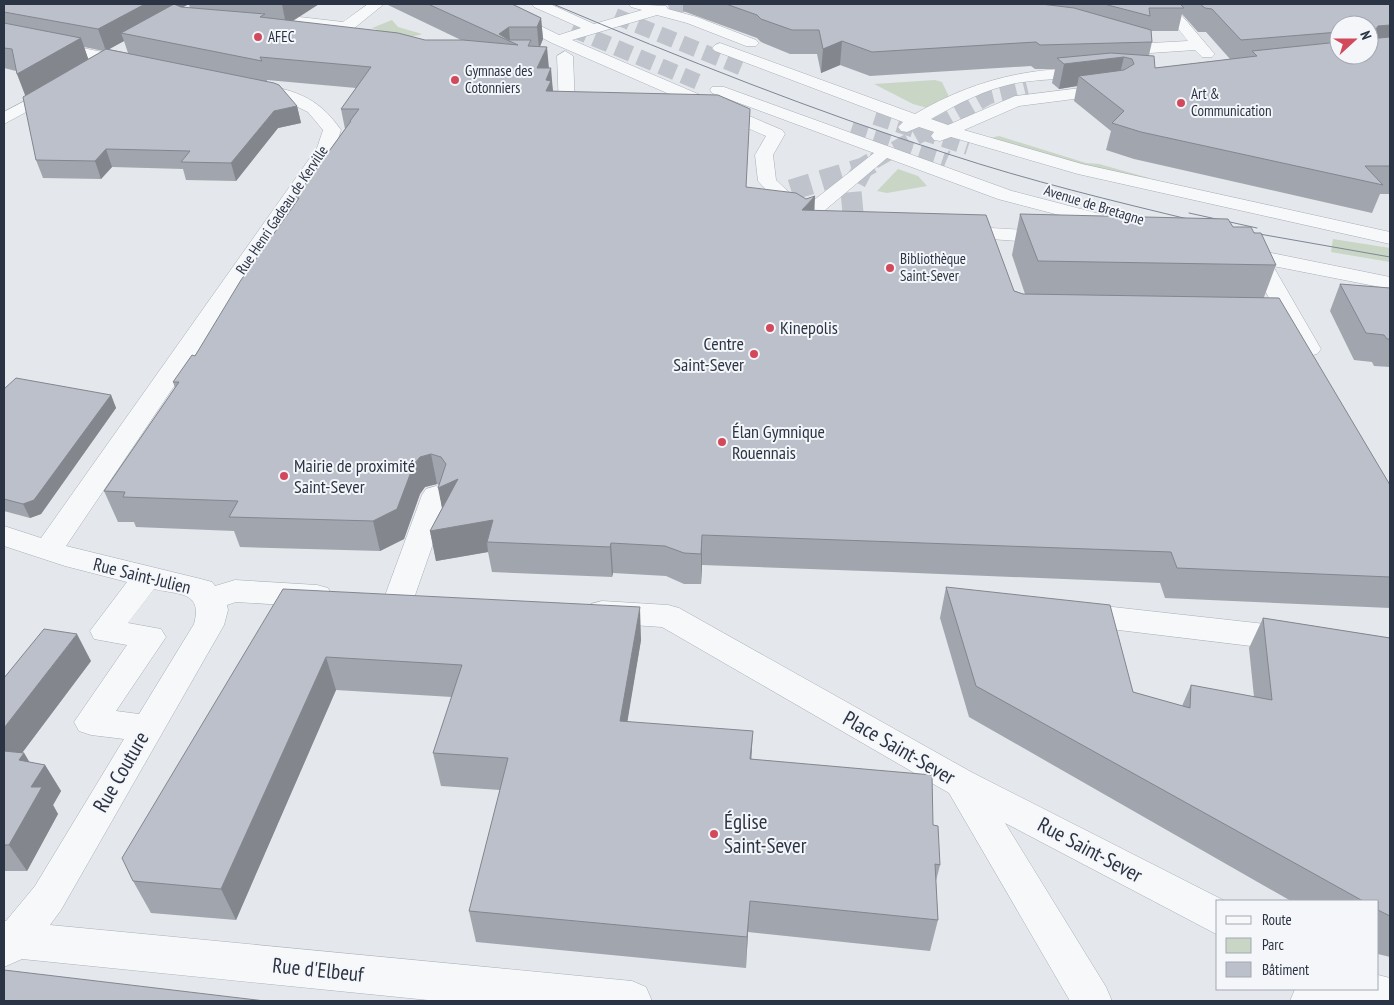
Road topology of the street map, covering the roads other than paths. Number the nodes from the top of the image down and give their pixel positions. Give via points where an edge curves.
1 (377, 4) edge
2 (485, 4) edge
3 (514, 4) edge
4 (539, 4) edge
5 (1165, 4) edge
6 (662, 9) junction
7 (600, 10) dead end
8 (625, 10) edge
9 (238, 15) edge
10 (587, 25) tunnel mouth
11 (347, 27) junction
12 (248, 29) edge
13 (572, 29) tunnel mouth
14 (1098, 33) edge
15 (334, 36) junction
16 (4, 37) edge
17 (358, 40) edge
18 (1199, 45) junction
19 (129, 47) edge
20 (567, 48) junction
21 (720, 48) dead end
22 (766, 48) edge
23 (547, 56) dead end
24 (110, 58) junction
25 (1215, 64) edge
26 (147, 66) edge
27 (745, 69) tunnel mouth
28 (89, 70) edge
29 (1105, 71) edge
30 (72, 80) edge
31 (1125, 82) edge
32 (233, 84) edge
33 (567, 107) edge
34 (875, 117) tunnel mouth
35 (4, 119) edge
36 (916, 121) junction
37 (851, 130) tunnel mouth
38 (950, 132) junction
39 (968, 147) tunnel mouth
40 (875, 153) junction
41 (906, 158) junction
42 (946, 161) tunnel mouth
43 (808, 215) junction
44 (836, 219) edge
45 (1116, 224) junction
46 (940, 231) edge
47 (1390, 239) edge
48 (1262, 258) junction
49 (1390, 271) edge
50 (1390, 283) edge
51 (1320, 368) edge
52 (436, 495) dead end
53 (4, 536) edge
54 (48, 550) junction
55 (147, 578) junction
56 (210, 599) junction
57 (574, 611) edge
58 (1045, 611) edge
59 (1321, 642) edge
60 (147, 728) junction
61 (961, 783) junction
62 (1216, 915) edge
63 (8, 943) edge
64 (1368, 992) edge
65 (503, 996) edge
66 (632, 1001) edge
67 (1092, 1001) edge
68 (1310, 1001) edge

1 - 11 street
2 - 20 street
3 - 13 street
4 - 10 street
5 - 18 street
6 - 8 street
6 - 20 street
6 - 22 street
7 - 8 street
9 - 11 street
11 - 15 street
12 - 15 street
14 - 18 street via 1150,48
15 - 17 street
16 - 24 street
18 - 25 street
19 - 24 street
20 - 23 street
20 - 33 street
20 - 43 street via 776,134 764,155 767,181 787,201
21 - 36 street
24 - 26 street
24 - 28 street
27 - 34 street
29 - 36 street via 1006,80 981,88
30 - 35 street
31 - 38 street via 1025,93
32 - 54 street, Rue Henri Gadeau de Kerville via 284,94 314,108 332,130 326,148
36 - 38 street
36 - 40 street
37 - 40 street via 709,82
38 - 41 street
38 - 47 street via 1094,172 1337,223
39 - 47 street, Avenue de Bretagne via 1147,195 1246,216
40 - 41 street
40 - 43 street
41 - 45 street via 1005,195
42 - 45 street, Avenue de Bretagne via 1140,225
43 - 44 street
45 - 46 street via 1076,222 1045,237 995,243
48 - 49 street via 1219,243
48 - 50 street
48 - 51 street via 1262,268 1280,317
52 - 56 street, Rue Saint-Julien via 384,600 235,590
53 - 54 street, Rue Saint-Julien
54 - 55 street, Rue Saint-Julien
55 - 56 street, Rue Saint-Julien via 201,590
55 - 60 street via 105,631 150,637 91,722
56 - 60 street, Rue Couture via 213,610 209,625
57 - 61 street, Place Saint-Sever via 668,616
58 - 59 street
60 - 63 street, Rue Couture via 57,884
61 - 62 street, Rue Saint-Sever
61 - 67 street, Place Saint-Sever
63 - 65 street, Rue d'Elbeuf
64 - 68 street
65 - 66 street, Rue d'Elbeuf

